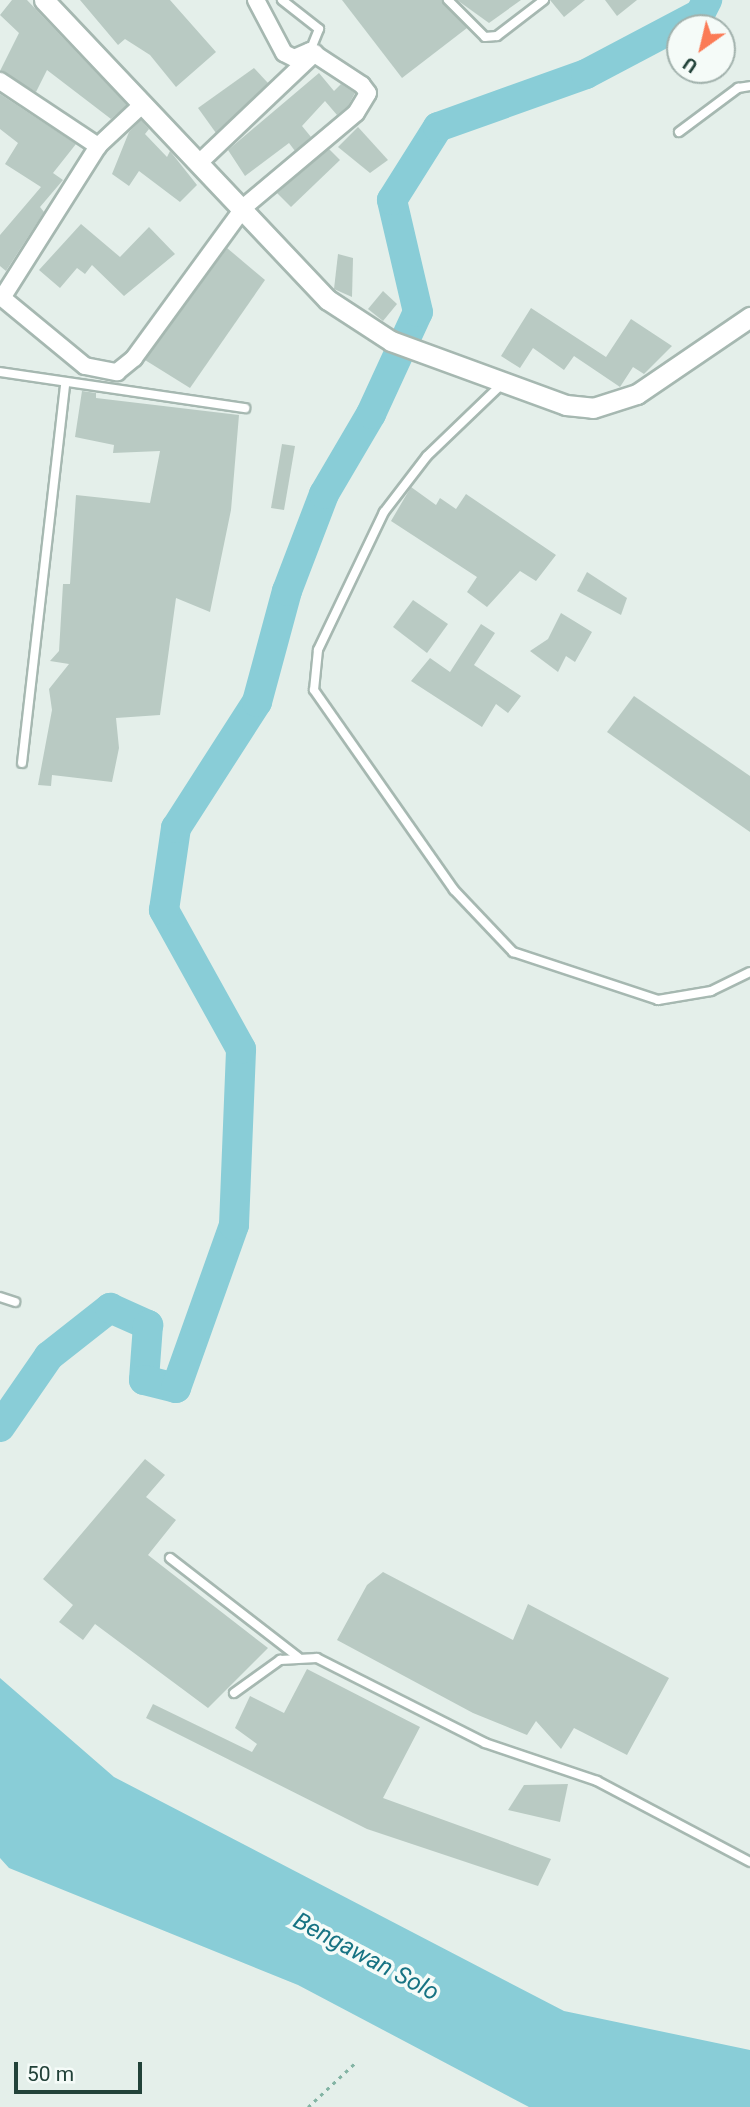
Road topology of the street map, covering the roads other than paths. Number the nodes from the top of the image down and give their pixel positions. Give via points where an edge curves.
1 (44, 0) edge
2 (256, 0) edge
3 (448, 0) edge
4 (544, 0) edge
5 (289, 2) edge
6 (312, 52) junction
7 (0, 81) edge
8 (750, 86) edge
9 (143, 104) junction
10 (679, 132) dead end
11 (99, 146) junction
12 (201, 161) junction
13 (244, 207) junction
14 (1, 298) edge
15 (750, 317) edge
16 (0, 372) edge
17 (504, 382) junction
18 (65, 384) junction
19 (246, 408) dead end
20 (22, 763) dead end
21 (750, 972) edge
22 (0, 1297) edge
23 (15, 1302) dead end
24 (170, 1558) dead end
25 (298, 1657) junction
26 (233, 1693) dead end
27 (750, 1862) edge

1 - 9 street
2 - 6 street via 284,52 294,58
3 - 4 lane via 485,37 497,36
5 - 6 lane via 319,29
6 - 12 street
6 - 13 street via 368,93 356,113 308,160
7 - 11 street
8 - 10 lane via 738,88
9 - 11 street
9 - 12 street
11 - 14 street
12 - 13 street
13 - 14 street via 134,358 117,372 85,366
13 - 17 street via 342,314 391,341
15 - 17 street via 637,394 605,407 566,405
16 - 18 lane
17 - 21 lane via 427,456 384,512 318,650 314,690 454,890 513,952 658,1000 711,991
18 - 19 lane
18 - 20 lane
22 - 23 lane
24 - 25 lane
25 - 26 lane via 280,1660
25 - 27 lane via 337,1667 485,1743 597,1781

